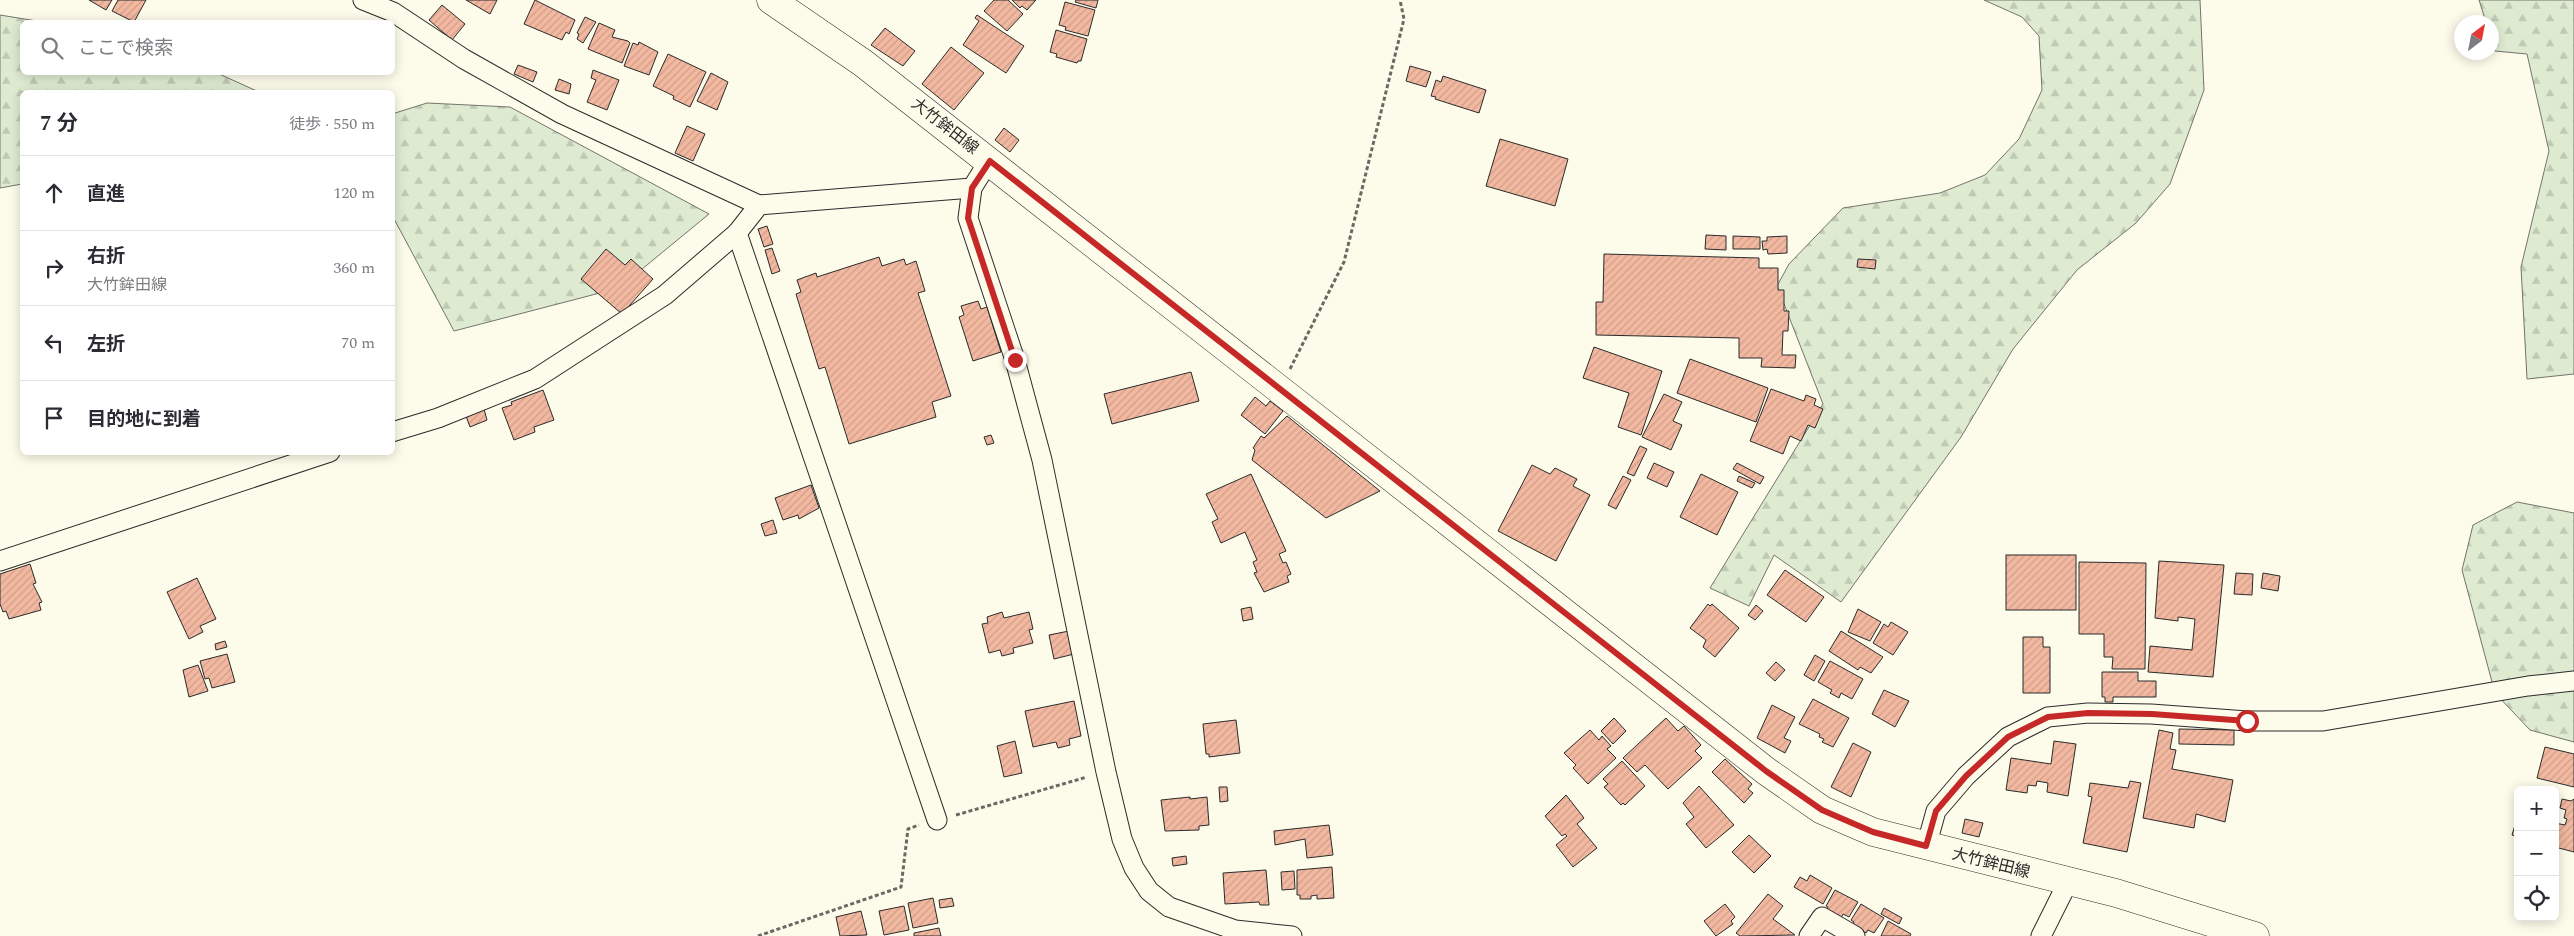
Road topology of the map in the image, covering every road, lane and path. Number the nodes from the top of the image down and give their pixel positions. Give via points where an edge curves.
1 (363, 0) edge
2 (771, 0) edge
3 (1400, 0) edge
4 (990, 161) junction
5 (972, 188) junction
6 (759, 205) junction
7 (737, 233) junction
8 (1280, 389) junction
9 (395, 431) edge
10 (321, 455) edge
11 (0, 561) edge
12 (2574, 681) edge
13 (1106, 772) junction
14 (937, 820) junction
15 (1926, 846) junction
16 (2068, 882) junction
17 (758, 936) edge
18 (1292, 936) edge
19 (1808, 936) edge
20 (1854, 936) edge
21 (2041, 936) edge
22 (2256, 936) edge

1 - 6 street via 393,12 464,59 562,114
2 - 4 main road, 大竹鉾田線 via 864,63
3 - 8 path via 1404,19 1344,262
4 - 5 street
4 - 8 main road, 大竹鉾田線
5 - 6 street
5 - 13 street via 968,218 1015,360 1042,460
6 - 7 street
7 - 9 street via 665,295 535,379 438,418
7 - 14 street
8 - 15 main road, 大竹鉾田線 via 1782,782 1822,810 1873,832
10 - 11 street
12 - 15 street via 2322,720 2247,721 2115,714 2048,717 2008,737 1966,776 1936,811
13 - 14 path
13 - 18 street via 1122,839 1134,868 1149,890 1168,907 1235,930
14 - 17 path via 908,828 901,888
15 - 16 main road, 大竹鉾田線
16 - 21 street
16 - 22 main road, 大竹鉾田線 via 2176,910
19 - 20 street via 1822,918

